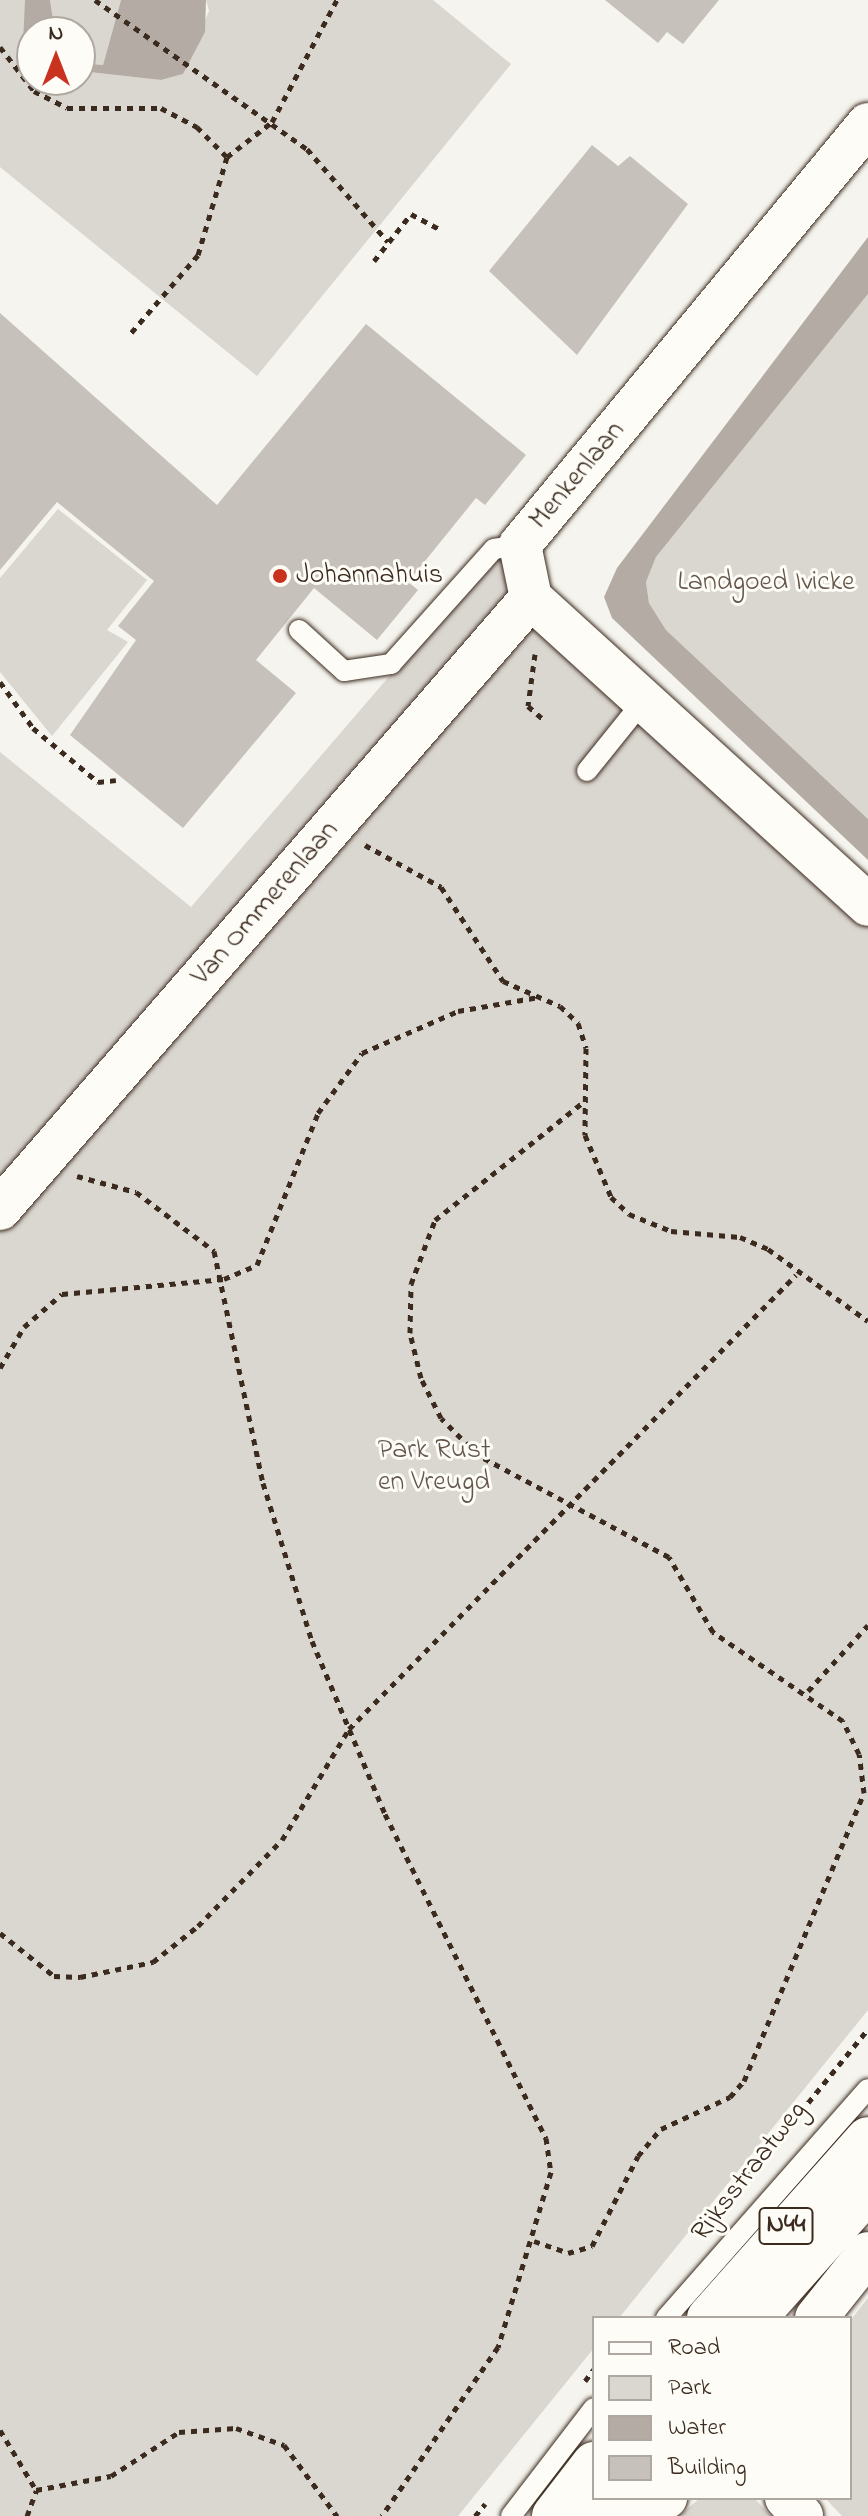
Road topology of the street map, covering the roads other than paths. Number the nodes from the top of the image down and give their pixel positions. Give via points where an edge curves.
1 (868, 124) edge
2 (520, 545) junction
3 (531, 598) junction
4 (299, 630) dead end
5 (644, 700) junction
6 (587, 771) dead end
7 (868, 905) edge
8 (0, 1209) edge
9 (868, 2089) edge
10 (868, 2139) edge
11 (868, 2190) edge
12 (868, 2253) edge
13 (668, 2316) edge
14 (711, 2316) edge
15 (756, 2316) edge
16 (818, 2316) edge
17 (592, 2411) edge
18 (592, 2467) edge
19 (663, 2500) edge
20 (788, 2500) edge
21 (511, 2516) edge
22 (554, 2516) edge
23 (640, 2516) edge
24 (802, 2516) edge

1 - 2 street, Menkenlaan
2 - 3 street, Menkenlaan
2 - 4 lane via 494,549 391,664 344,671
3 - 5 street
3 - 8 street, Van Ommerenlaan
5 - 6 lane
5 - 7 street
9 - 13 lane, Rijksstraatweg / N44
10 - 14 main road, N44
11 - 15 main road, N44
12 - 16 street
17 - 21 lane
18 - 22 main road
19 - 23 street
20 - 24 street

